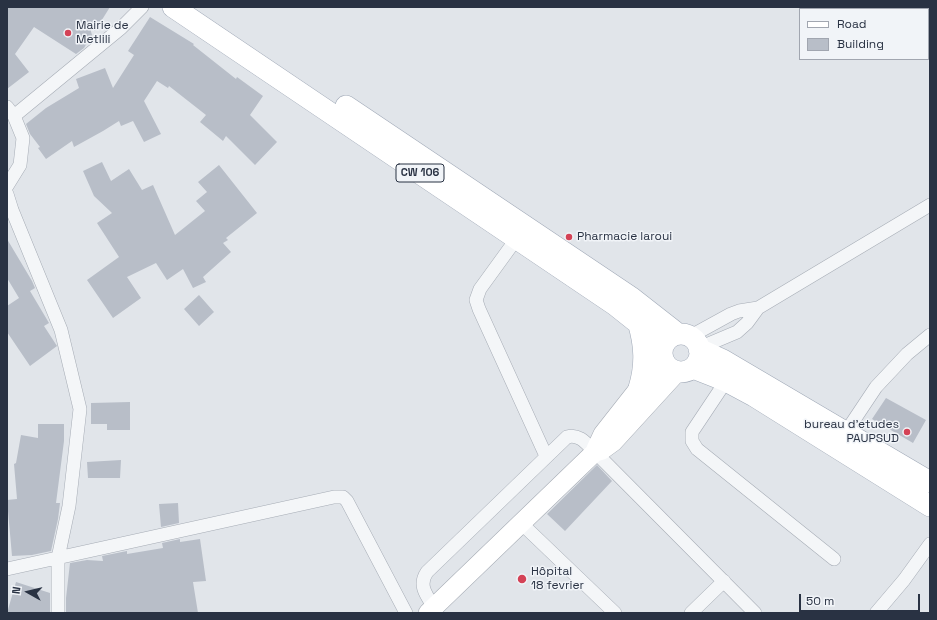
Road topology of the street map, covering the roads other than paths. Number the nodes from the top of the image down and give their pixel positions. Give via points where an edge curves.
1 (142, 7) edge
2 (173, 7) edge
3 (195, 7) edge
4 (10, 111) edge
5 (7, 186) edge
6 (7, 194) edge
7 (930, 205) edge
8 (517, 238) junction
9 (758, 308) junction
10 (638, 322) junction
11 (930, 335) edge
12 (683, 351) junction
13 (726, 381) junction
14 (639, 388) junction
15 (846, 432) junction
16 (595, 452) junction
17 (546, 456) junction
18 (930, 482) edge
19 (930, 506) edge
20 (521, 523) junction
21 (930, 544) edge
22 (58, 558) junction
23 (834, 559) dead end
24 (7, 569) edge
25 (724, 581) junction
26 (431, 610) edge
27 (58, 613) edge
28 (406, 613) edge
29 (615, 613) edge
30 (691, 613) edge
31 (755, 613) edge
32 (876, 613) edge

1 - 4 street via 121,28
2 - 8 main road, CW 106
3 - 12 main road, CW 106 via 393,136 619,289
4 - 5 street via 23,138 20,165
6 - 22 street via 61,330 80,409 69,506
7 - 9 street
8 - 10 main road, CW 106
8 - 17 street via 480,288 476,300
9 - 12 street via 732,314
9 - 12 street via 737,332
10 - 12 main road, CW 106
10 - 14 main road via 644,348 643,375
11 - 15 street via 907,354 876,387
12 - 13 main road
12 - 14 main road
12 - 15 main road, CW 106 via 723,360
12 - 16 main road via 613,442
13 - 19 main road
13 - 23 street via 692,432 692,441 697,449
14 - 16 main road via 603,434
15 - 18 main road, CW 106
16 - 17 street via 578,436 571,435
16 - 20 main road
16 - 25 street
17 - 26 street via 424,576 423,590
20 - 26 main road
20 - 29 street
21 - 32 street
22 - 24 street
22 - 27 street
22 - 28 street via 343,497
25 - 30 street
25 - 31 street

